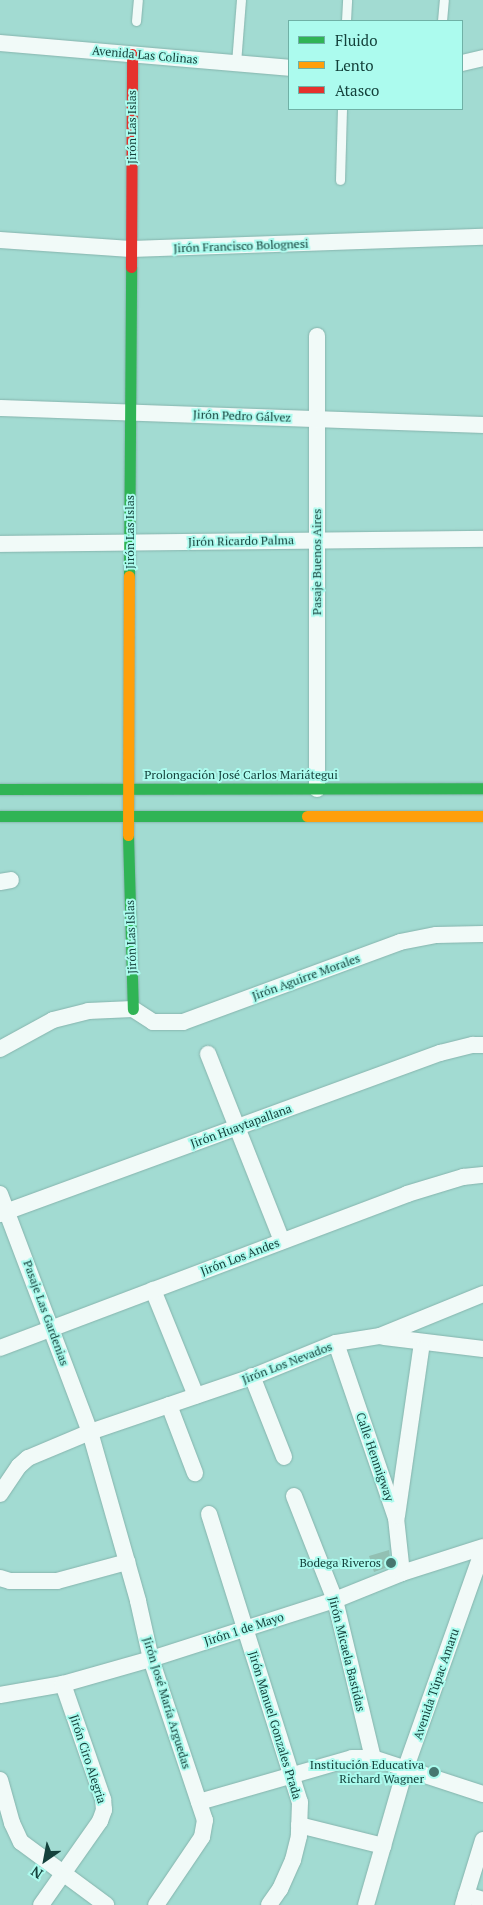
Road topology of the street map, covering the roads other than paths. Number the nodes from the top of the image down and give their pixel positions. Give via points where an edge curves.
1 (138, 0) edge
2 (241, 0) edge
3 (347, 0) edge
4 (444, 0) edge
5 (346, 20) edge
6 (442, 20) edge
7 (136, 21) dead end
8 (0, 43) edge
9 (132, 54) junction
10 (483, 58) edge
11 (236, 63) junction
12 (463, 63) edge
13 (288, 68) edge
14 (342, 110) edge
15 (340, 180) dead end
16 (483, 237) edge
17 (0, 240) edge
18 (131, 249) junction
19 (317, 336) dead end
20 (0, 408) edge
21 (131, 413) junction
22 (317, 419) junction
23 (483, 425) edge
24 (483, 539) edge
25 (317, 540) junction
26 (130, 543) junction
27 (0, 544) edge
28 (483, 788) edge
29 (0, 789) edge
30 (129, 789) junction
31 (317, 789) junction
32 (0, 816) edge
33 (128, 816) junction
34 (483, 816) edge
35 (483, 934) edge
36 (133, 1010) junction
37 (483, 1046) edge
38 (0, 1049) edge
39 (208, 1054) dead end
40 (236, 1128) junction
41 (483, 1175) edge
42 (0, 1194) edge
43 (4, 1212) edge
44 (282, 1241) junction
45 (153, 1290) junction
46 (483, 1294) edge
47 (52, 1328) junction
48 (380, 1336) junction
49 (336, 1343) junction
50 (0, 1348) edge
51 (483, 1349) edge
52 (421, 1350) dead end
53 (252, 1376) junction
54 (196, 1396) junction
55 (169, 1405) junction
56 (90, 1432) junction
57 (284, 1457) dead end
58 (195, 1473) dead end
59 (0, 1494) edge
60 (294, 1496) dead end
61 (209, 1514) dead end
62 (396, 1518) junction
63 (483, 1548) edge
64 (127, 1562) junction
65 (402, 1573) junction
66 (0, 1578) edge
67 (335, 1600) junction
68 (246, 1629) junction
69 (151, 1659) junction
70 (63, 1684) junction
71 (0, 1695) edge
72 (373, 1758) junction
73 (405, 1770) junction
74 (291, 1775) junction
75 (0, 1780) edge
76 (483, 1794) edge
77 (199, 1802) junction
78 (4, 1807) edge
79 (299, 1825) junction
80 (483, 1840) edge
81 (383, 1846) junction
82 (63, 1874) junction
83 (465, 1900) edge
84 (483, 1900) edge
85 (41, 1905) edge
86 (106, 1905) edge
87 (156, 1905) edge
88 (269, 1905) edge
89 (366, 1905) edge

1 - 7 lane
2 - 11 lane
3 - 5 lane
4 - 6 lane
8 - 9 street, Avenida Las Colinas
9 - 11 street, Avenida Las Colinas
9 - 18 street, Jirón Las Islas
10 - 12 street
11 - 13 street, Avenida Las Colinas
14 - 15 lane
16 - 18 street, Jirón Francisco Bolognesi
17 - 18 street, Jirón Francisco Bolognesi
18 - 21 street, Jirón Las Islas
19 - 22 street, Pasaje Buenos Aires
20 - 21 street, Jirón Pedro Gálvez
21 - 22 street, Jirón Pedro Gálvez
21 - 26 street, Jirón Las Islas
22 - 23 street, Jirón Pedro Gálvez
22 - 25 street, Pasaje Buenos Aires
24 - 25 street, Jirón Ricardo Palma
25 - 26 street, Jirón Ricardo Palma
25 - 31 street, Pasaje Buenos Aires
26 - 27 street, Jirón Ricardo Palma
26 - 30 street, Jirón Las Islas
28 - 31 street, Prolongación José Carlos Mariátegui
29 - 30 street, Prolongación José Carlos Mariátegui
30 - 31 street, Prolongación José Carlos Mariátegui
30 - 33 street, Jirón Las Islas
32 - 33 street
33 - 34 street
33 - 36 street, Jirón Las Islas
35 - 36 street, Jirón Aguirre Morales via 436,935 400,942 183,1022 153,1022
36 - 38 street via 88,1011 53,1020
37 - 40 street, Jirón Huaytapallana via 473,1045 440,1053
39 - 40 street
40 - 43 street, Jirón Huaytapallana
40 - 44 street
41 - 44 street, Jirón Los Andes via 463,1177 407,1194
42 - 43 street, Pasaje Las Gardenias
43 - 47 street, Pasaje Las Gardenias
44 - 45 street, Jirón Los Andes
45 - 47 street, Jirón Los Andes
45 - 54 street
46 - 48 street, Jirón Los Nevados
47 - 50 street, Jirón Los Andes
47 - 56 street, Pasaje Las Gardenias
48 - 49 street, Jirón Los Nevados
48 - 51 street
49 - 53 street, Jirón Los Nevados
49 - 62 street, Calle Henmigway
52 - 62 street
53 - 54 street, Jirón Los Nevados
53 - 57 street
54 - 55 street, Jirón Los Nevados
55 - 56 street, Jirón Los Nevados
55 - 58 street
56 - 59 street, Jirón Los Nevados via 28,1458
56 - 64 street, Jirón José María Arguedas
60 - 67 street, Jirón Micaela Bastidas
61 - 68 street, Jirón Manuel Gonzales Prada
62 - 65 street, Calle Henmigway
63 - 65 street, Jirón 1 de Mayo
63 - 73 street, Avenida Túpac Amaru
64 - 66 street via 57,1581 10,1582
64 - 69 street, Jirón José María Arguedas
65 - 67 street, Jirón 1 de Mayo
67 - 68 street, Jirón 1 de Mayo
67 - 72 street, Jirón Micaela Bastidas
68 - 69 street, Jirón 1 de Mayo
68 - 74 street, Jirón Manuel Gonzales Prada
69 - 70 street, Jirón 1 de Mayo
69 - 77 street, Jirón José María Arguedas
70 - 71 street, Jirón 1 de Mayo
70 - 82 street, Jirón Ciro Alegria via 104,1810 100,1821
72 - 73 street
72 - 74 street via 352,1758
73 - 76 street
73 - 81 street, Avenida Túpac Amaru
74 - 77 street
74 - 79 street, Jirón Manuel Gonzales Prada via 300,1802
75 - 78 street
77 - 87 street, Jirón José María Arguedas via 205,1820 202,1837
78 - 82 street via 21,1842
79 - 81 street
79 - 88 street, Jirón Manuel Gonzales Prada via 293,1860
80 - 83 street
81 - 89 street, Avenida Túpac Amaru
82 - 85 street, Jirón Ciro Alegria
82 - 86 street
83 - 84 street

